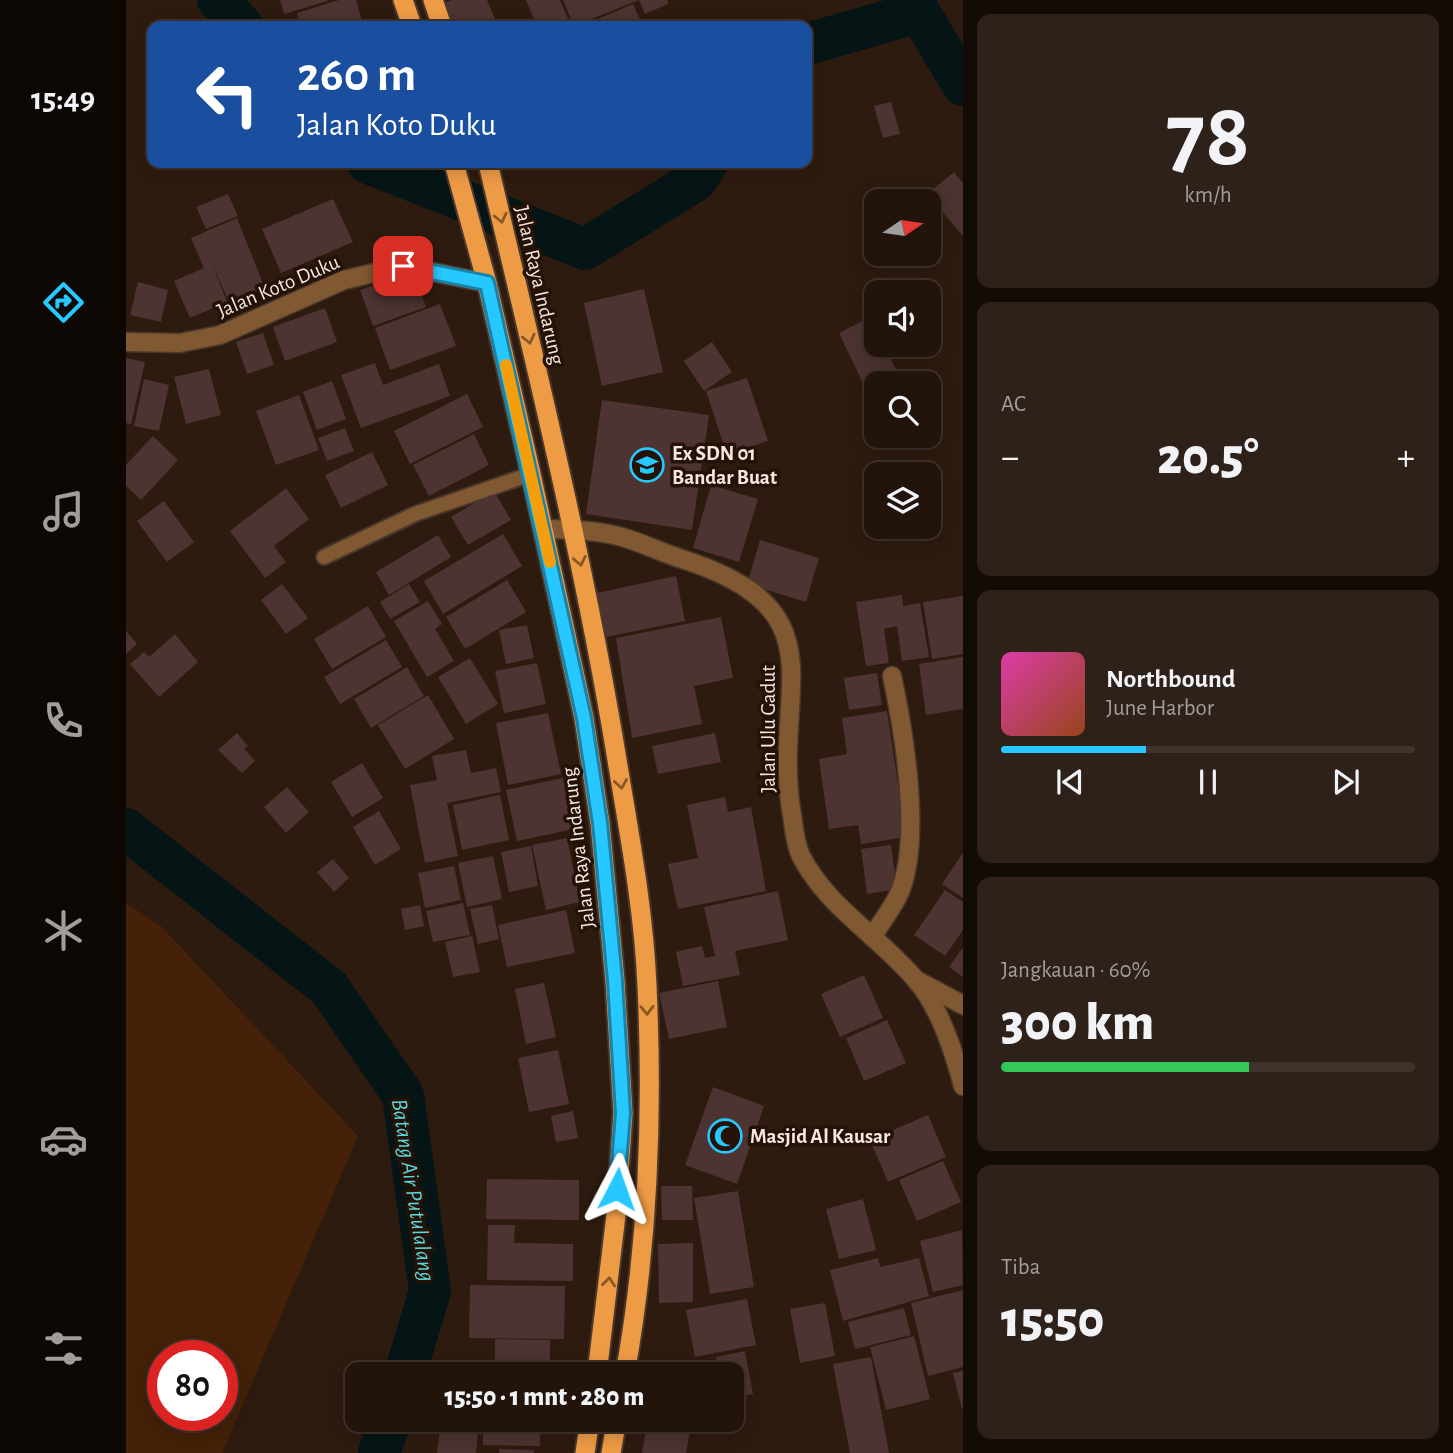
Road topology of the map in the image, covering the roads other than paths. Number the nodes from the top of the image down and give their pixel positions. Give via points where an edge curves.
1 (404, 0) edge
2 (433, 0) edge
3 (410, 21) edge
4 (440, 21) edge
5 (455, 168) edge
6 (489, 168) edge
7 (487, 283) junction
8 (126, 342) edge
9 (531, 474) junction
10 (543, 529) junction
11 (574, 529) junction
12 (324, 557) dead end
13 (892, 676) dead end
14 (872, 937) junction
15 (918, 981) junction
16 (963, 1005) edge
17 (963, 1086) edge
18 (605, 1317) junction
19 (634, 1322) junction
20 (599, 1362) edge
21 (627, 1362) edge
22 (588, 1432) edge
23 (615, 1432) edge
24 (585, 1453) edge
25 (611, 1453) edge

1 - 3 highway
2 - 4 highway
5 - 7 highway, Jalan Raya Indarung
6 -> 11 highway, Jalan Raya Indarung
7 - 8 street, Jalan Koto Duku via 403,266 344,281 220,335 180,343
7 - 9 highway, Jalan Raya Indarung
9 - 10 highway, Jalan Raya Indarung
9 - 12 lane via 415,514
10 - 11 street, Jalan Ulu Gadut
18 -> 10 highway, Jalan Raya Indarung via 623,1113 615,981 600,823 584,718
11 - 14 street, Jalan Ulu Gadut via 622,537 713,569 777,615 793,666 788,785 800,854 827,893
11 -> 19 highway, Jalan Raya Indarung via 630,841 647,984 649,1129
13 - 14 street via 904,731 910,840 899,895
14 - 15 street, Jalan Ulu Gadut
15 - 16 street
15 - 17 street, Jalan Ulu Gadut via 939,1018
18 - 19 highway
18 - 20 highway, Jalan Raya Indarung
19 - 21 highway, Jalan Raya Indarung
22 - 24 highway
23 - 25 highway

